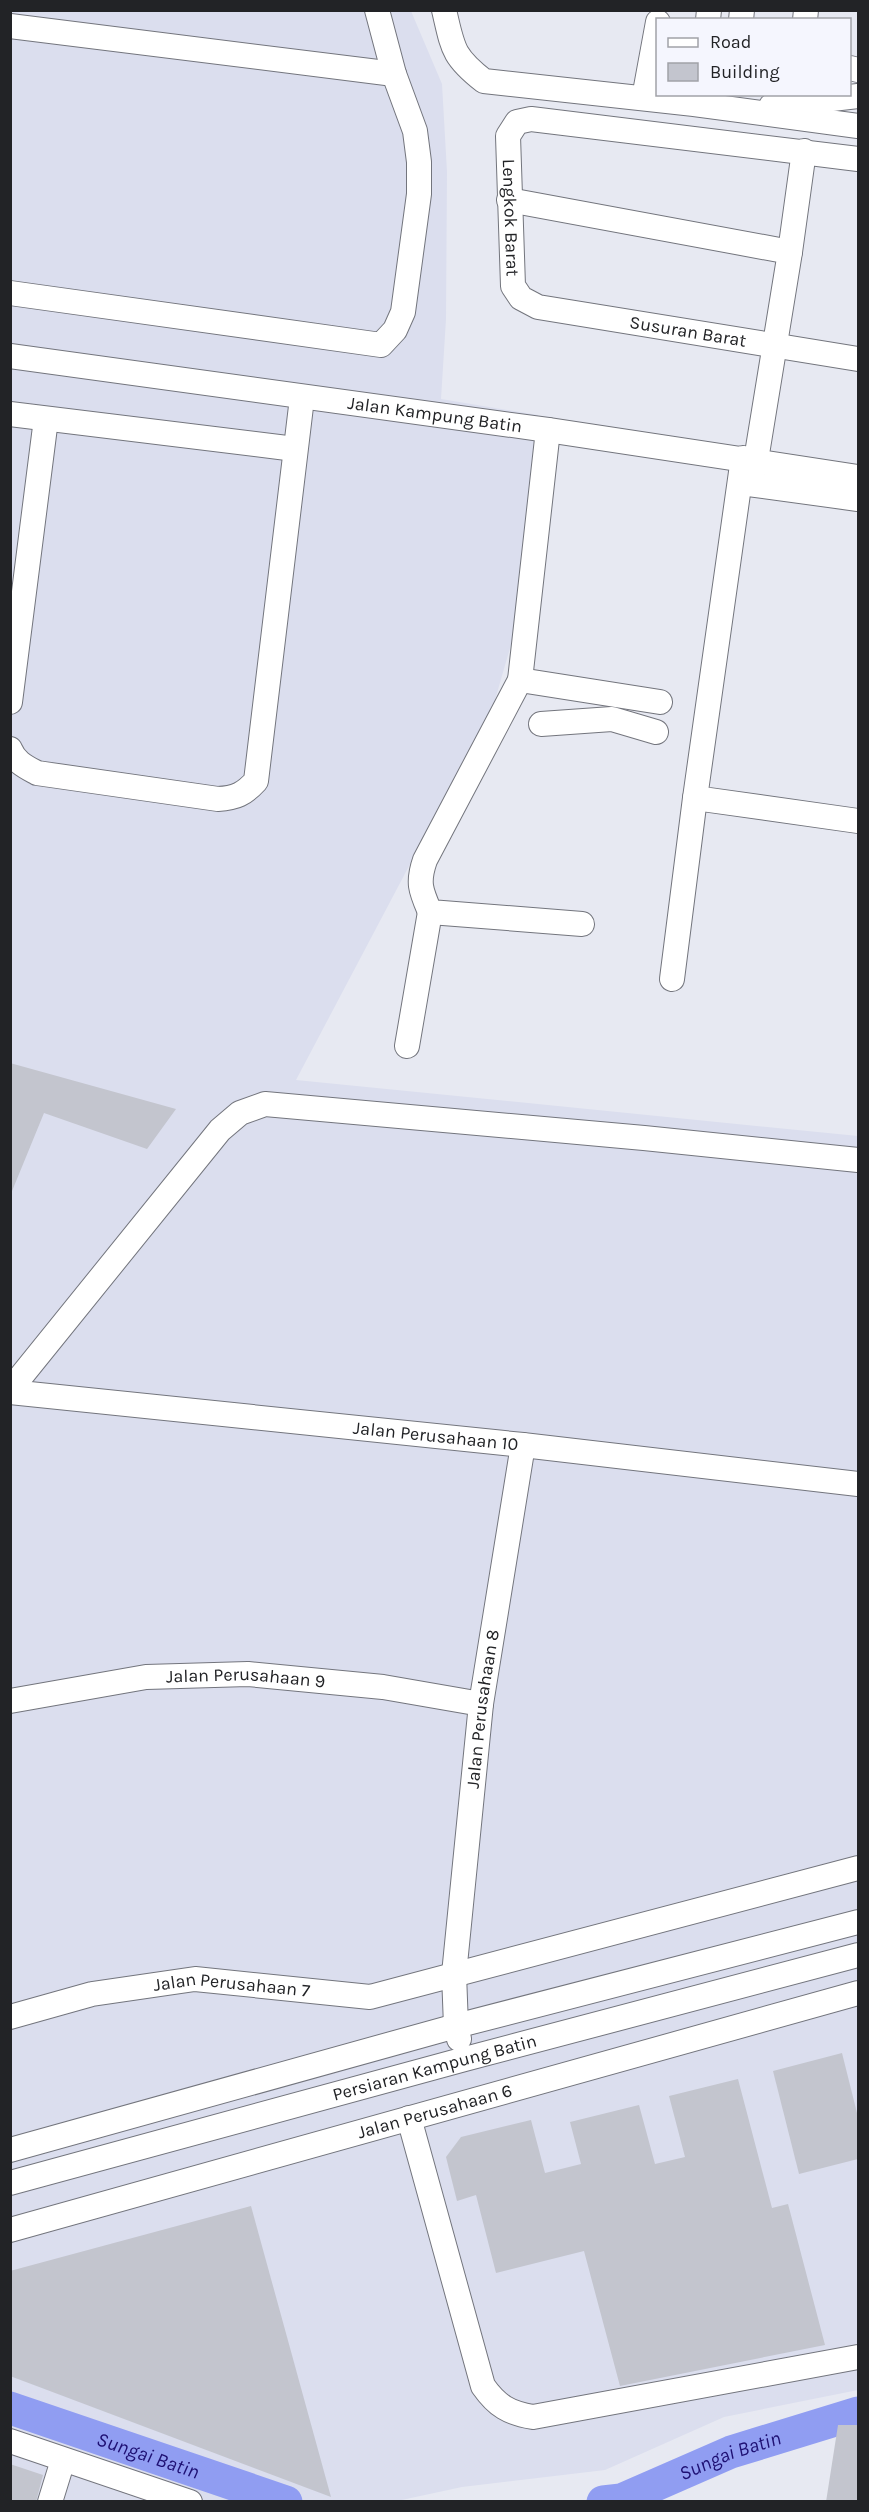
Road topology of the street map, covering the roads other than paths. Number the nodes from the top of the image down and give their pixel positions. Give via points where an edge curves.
1 (377, 10) edge
2 (444, 10) edge
3 (10, 26) edge
4 (656, 32) edge
5 (394, 74) junction
6 (858, 96) edge
7 (644, 98) junction
8 (694, 99) edge
9 (737, 102) edge
10 (858, 126) edge
11 (804, 151) junction
12 (858, 159) edge
13 (510, 200) junction
14 (790, 252) junction
15 (10, 293) edge
16 (520, 298) joint
17 (773, 345) junction
18 (10, 356) edge
19 (858, 359) edge
20 (302, 398) junction
21 (10, 414) edge
22 (46, 419) junction
23 (548, 430) junction
24 (295, 449) junction
25 (750, 458) junction
26 (858, 477) edge
27 (741, 483) junction
28 (858, 499) edge
29 (520, 680) junction
30 (10, 702) edge
31 (660, 702) dead end
32 (616, 708) junction
33 (541, 724) dead end
34 (656, 732) dead end
35 (10, 750) edge
36 (696, 798) junction
37 (858, 821) edge
38 (430, 912) junction
39 (582, 924) dead end
40 (672, 979) dead end
41 (407, 1046) dead end
42 (858, 1160) edge
43 (10, 1391) edge
44 (523, 1445) junction
45 (858, 1484) edge
46 (10, 1701) edge
47 (481, 1704) junction
48 (858, 1868) edge
49 (858, 1922) edge
50 (858, 1955) edge
51 (454, 1974) junction
52 (858, 1993) edge
53 (10, 2017) edge
54 (456, 2026) junction
55 (465, 2059) junction
56 (409, 2118) junction
57 (10, 2150) edge
58 (10, 2183) edge
59 (10, 2230) edge
60 (858, 2357) edge
61 (10, 2441) edge
62 (63, 2460) junction
63 (50, 2502) edge
64 (190, 2502) edge

1 - 5 street
2 - 7 street via 453,47 463,65 484,81
3 - 5 street
4 - 7 street
5 - 15 street via 415,131 419,194 404,312 381,345
6 - 9 street
7 - 8 street
8 - 9 street
9 - 10 street
11 - 12 street
11 - 13 street, Lengkok Barat via 531,119 517,122 508,136
11 - 14 street
13 - 14 street
13 - 16 street, Lengkok Barat via 513,286
14 - 17 street
16 - 17 street, Susuran Barat via 538,307
17 - 19 street, Susuran Barat
17 - 25 street
18 - 20 street, Jalan Kampung Batin
20 - 23 street, Jalan Kampung Batin
20 - 24 street
21 - 22 street
22 - 24 street
22 - 30 street
23 - 25 street, Jalan Kampung Batin
23 - 29 street
24 - 35 street via 256,781 247,791 236,798 218,799 37,773 21,764
25 - 26 street, Jalan Kampung Batin
25 - 27 street
27 - 28 street
27 - 36 street
29 - 32 street
29 - 38 street via 419,875 420,889
31 - 32 street
32 - 33 street
32 - 34 street
36 - 37 street
36 - 40 street
38 - 39 street
38 - 41 street
42 - 43 street via 265,1104 240,1113 220,1130
43 - 44 street, Jalan Perusahaan 10
44 - 45 street, Jalan Perusahaan 10
44 - 47 street, Jalan Perusahaan 8
46 - 47 street, Jalan Perusahaan 9 via 146,1677 248,1674 383,1687
47 - 51 street, Jalan Perusahaan 8
48 - 51 street, Jalan Perusahaan 7
49 - 54 street, Persiaran Kampung Batin
50 - 55 street, Persiaran Kampung Batin
51 - 53 street, Jalan Perusahaan 7 via 370,1997 195,1979 93,1994
51 - 54 street, Jalan Perusahaan 8
52 - 56 street, Jalan Perusahaan 6
54 - 55 street, Jalan Perusahaan 8
54 - 57 street, Persiaran Kampung Batin
55 - 58 street, Persiaran Kampung Batin
56 - 59 street, Jalan Perusahaan 6
56 - 60 street via 483,2386 502,2408 533,2417
61 - 62 street
62 - 63 street
62 - 64 street

